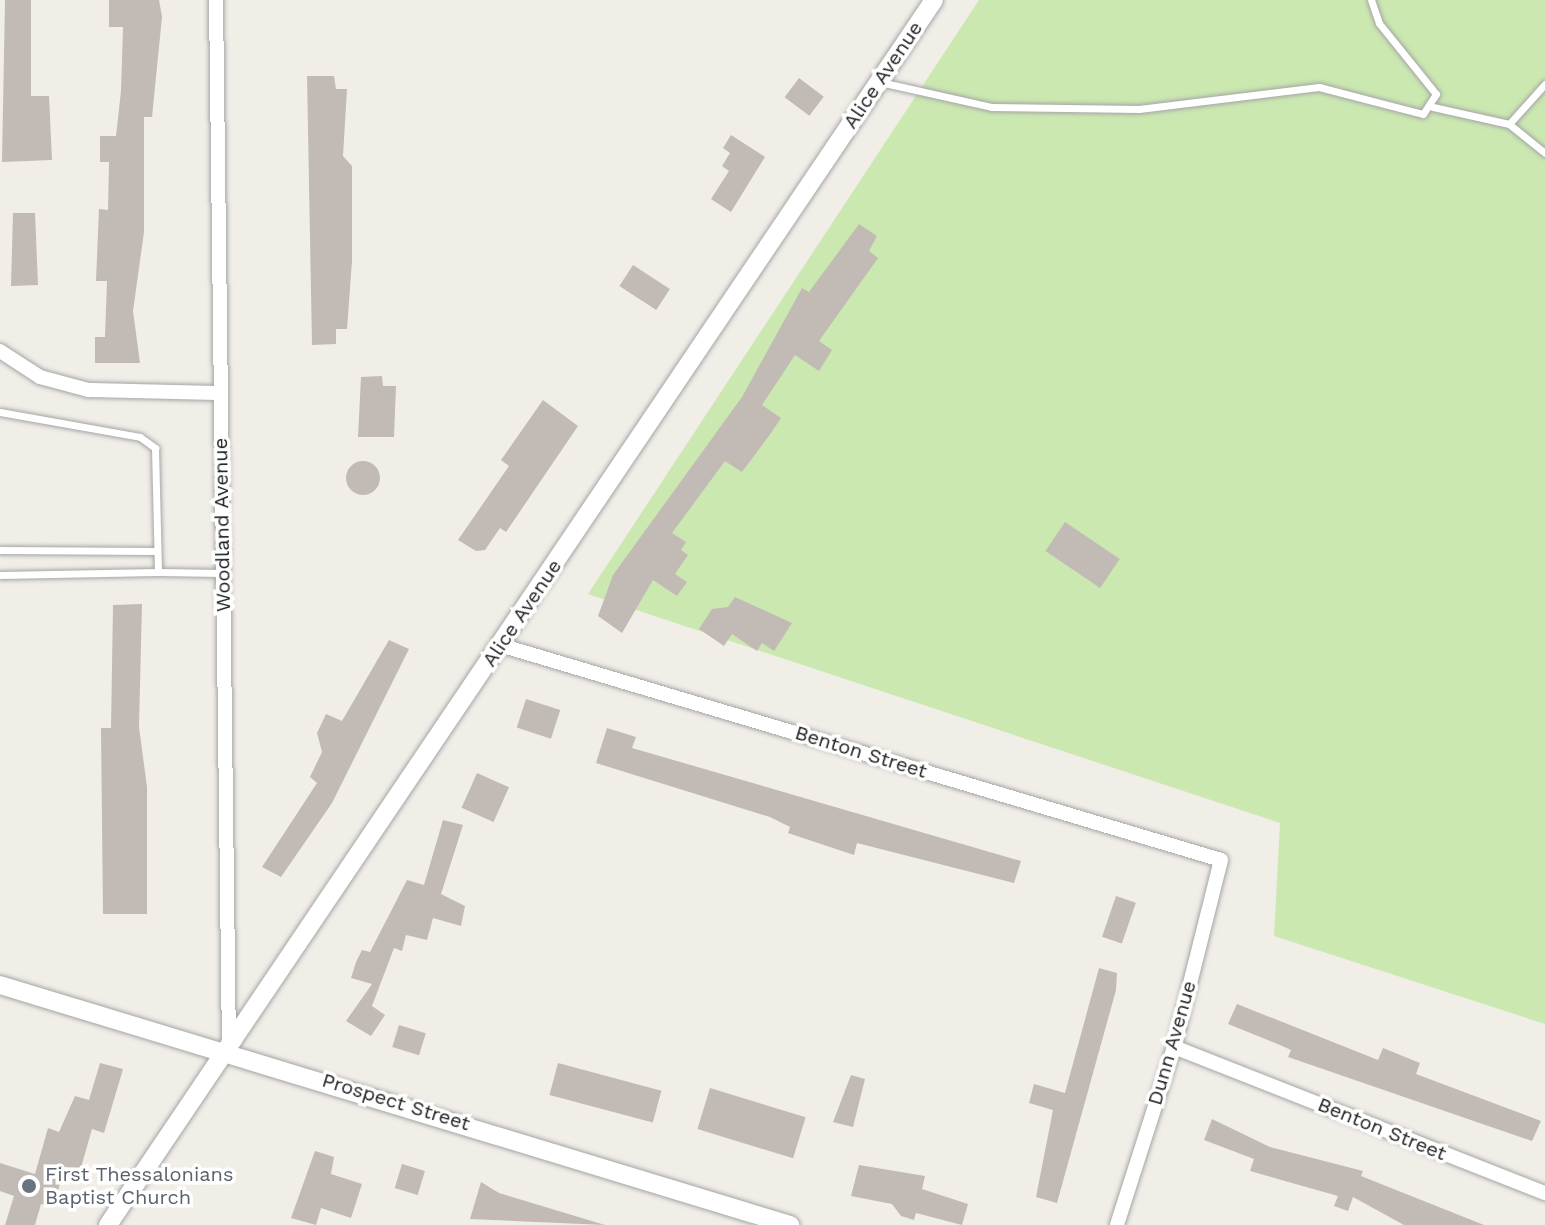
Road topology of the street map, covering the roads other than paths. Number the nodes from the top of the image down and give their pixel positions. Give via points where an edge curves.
1 (216, 0) edge
2 (934, 0) edge
3 (1371, 0) edge
4 (878, 82) junction
5 (1545, 84) edge
6 (1433, 107) junction
7 (1509, 124) junction
8 (1545, 153) edge
9 (0, 351) edge
10 (220, 393) junction
11 (0, 412) edge
12 (0, 550) edge
13 (156, 551) junction
14 (158, 572) junction
15 (222, 573) junction
16 (0, 575) edge
17 (500, 645) junction
18 (1221, 860) joint
19 (0, 985) edge
20 (1174, 1047) junction
21 (229, 1049) junction
22 (1545, 1193) edge
23 (108, 1225) edge
24 (790, 1225) edge
25 (1117, 1225) edge

1 - 10 street, Woodland Avenue
2 - 4 street, Alice Avenue
3 - 6 lane via 1379,23 1436,94
4 - 6 lane via 992,107 1139,109 1319,87 1414,112
4 - 17 street, Alice Avenue
5 - 7 lane
6 - 7 lane
7 - 8 lane
9 - 10 street via 40,377 88,390
10 - 15 street, Woodland Avenue
11 - 13 lane via 140,437 155,448
12 - 13 lane
13 - 14 lane
14 - 15 lane
14 - 16 lane
15 - 21 street, Woodland Avenue
17 - 18 street, Benton Street
17 - 21 street, Alice Avenue
18 - 20 street, Dunn Avenue
19 - 21 street, Prospect Street
20 - 22 street, Benton Street
20 - 25 street, Dunn Avenue
21 - 23 street, Alice Avenue
21 - 24 street, Prospect Street

